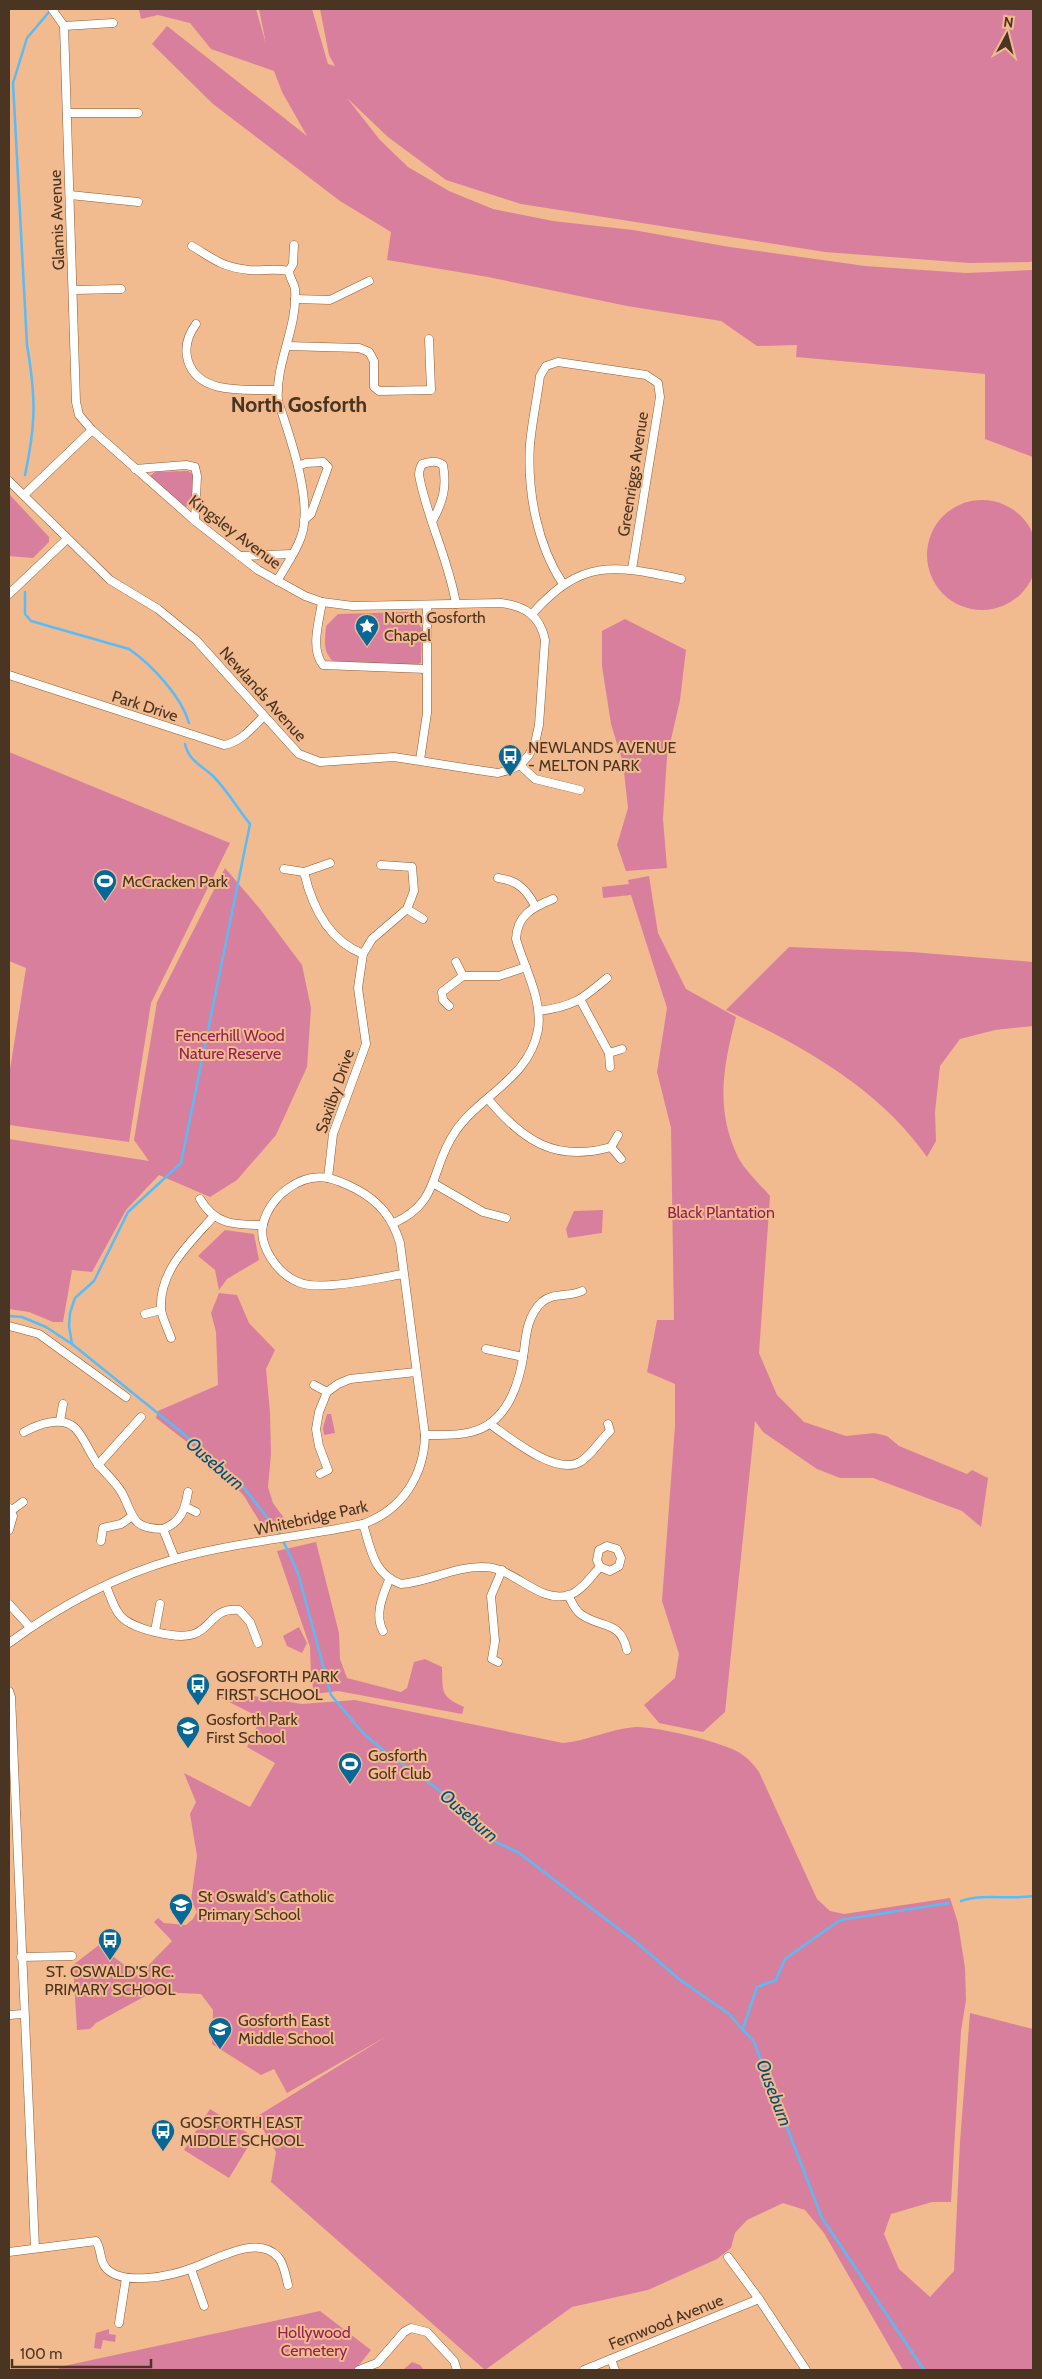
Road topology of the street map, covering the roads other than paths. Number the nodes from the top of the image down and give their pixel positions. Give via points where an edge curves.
1 (52, 9) edge
2 (113, 23) dead end
3 (64, 26) junction
4 (67, 113) junction
5 (138, 113) dead end
6 (70, 195) junction
7 (138, 202) dead end
8 (294, 245) dead end
9 (192, 246) dead end
10 (288, 271) junction
11 (369, 281) dead end
12 (121, 289) dead end
13 (74, 290) junction
14 (294, 299) junction
15 (196, 324) dead end
16 (430, 339) dead end
17 (287, 346) junction
18 (277, 390) junction
19 (92, 430) junction
20 (298, 466) junction
21 (135, 469) junction
22 (9, 482) edge
23 (24, 495) junction
24 (304, 520) junction
25 (433, 520) junction
26 (195, 521) junction
27 (67, 539) junction
28 (292, 554) junction
29 (240, 556) junction
30 (632, 569) junction
31 (681, 579) dead end
32 (277, 581) junction
33 (562, 584) junction
34 (9, 594) edge
35 (322, 602) junction
36 (456, 604) junction
37 (427, 605) junction
38 (532, 614) junction
39 (426, 669) junction
40 (9, 675) edge
41 (264, 716) junction
42 (420, 760) junction
43 (520, 765) junction
44 (580, 790) dead end
45 (330, 863) dead end
46 (381, 865) dead end
47 (284, 869) dead end
48 (304, 872) junction
49 (498, 878) dead end
50 (553, 899) dead end
51 (535, 906) junction
52 (407, 909) junction
53 (423, 919) dead end
54 (363, 954) junction
55 (456, 962) dead end
56 (526, 967) junction
57 (463, 976) junction
58 (607, 978) dead end
59 (581, 1000) junction
60 (449, 1006) dead end
61 (539, 1011) junction
62 (622, 1050) dead end
63 (609, 1053) junction
64 (610, 1067) dead end
65 (488, 1099) junction
66 (618, 1135) dead end
67 (611, 1146) junction
68 (621, 1159) dead end
69 (328, 1178) junction
70 (433, 1183) junction
71 (200, 1199) dead end
72 (214, 1216) junction
73 (506, 1218) dead end
74 (394, 1223) junction
75 (263, 1225) junction
76 (403, 1274) junction
77 (579, 1296) dead end
78 (161, 1310) junction
79 (145, 1314) dead end
80 (9, 1326) edge
81 (171, 1338) dead end
82 (486, 1348) dead end
83 (524, 1357) junction
84 (416, 1372) junction
85 (314, 1385) dead end
86 (327, 1392) junction
87 (126, 1397) dead end
88 (63, 1404) dead end
89 (141, 1417) dead end
90 (60, 1421) junction
91 (490, 1424) junction
92 (24, 1432) dead end
93 (425, 1436) junction
94 (616, 1437) dead end
95 (98, 1465) junction
96 (320, 1474) dead end
97 (188, 1492) dead end
98 (23, 1502) dead end
99 (186, 1506) junction
100 (10, 1509) edge
101 (196, 1512) dead end
102 (131, 1517) junction
103 (363, 1524) junction
104 (163, 1529) junction
105 (9, 1530) edge
106 (102, 1541) dead end
107 (175, 1559) junction
108 (600, 1567) dead end
109 (502, 1570) junction
110 (389, 1580) junction
111 (106, 1586) junction
112 (568, 1595) junction
113 (9, 1604) edge
114 (160, 1604) dead end
115 (30, 1627) junction
116 (155, 1631) junction
117 (383, 1631) dead end
118 (9, 1643) edge
119 (258, 1643) dead end
120 (627, 1650) dead end
121 (492, 1660) dead end
122 (9, 1692) edge
123 (12, 1773) edge
124 (72, 1956) dead end
125 (21, 1957) junction
126 (23, 2014) junction
127 (9, 2015) edge
128 (35, 2248) junction
129 (9, 2252) edge
130 (728, 2258) dead end
131 (190, 2269) junction
132 (126, 2278) junction
133 (288, 2285) dead end
134 (759, 2298) junction
135 (204, 2306) dead end
136 (119, 2323) dead end
137 (611, 2359) junction
138 (359, 2370) edge
139 (457, 2370) edge
140 (584, 2370) edge
141 (615, 2370) edge
142 (806, 2370) edge

1 - 3 street
2 - 3 street
3 - 4 street, Glamis Avenue
4 - 5 street
4 - 6 street, Glamis Avenue
6 - 7 street
6 - 13 street, Glamis Avenue
8 - 10 street via 293,264
9 - 10 street via 225,265
10 - 14 street
11 - 14 street via 330,300
12 - 13 street
13 - 19 street, Glamis Avenue via 76,402 79,416
14 - 17 street
15 - 18 street via 188,340 186,354 190,369 199,379 223,388
16 - 17 street via 430,390 379,391 374,387 374,362 369,352 359,348
17 - 18 street
18 - 20 street
19 - 21 street, Kingsley Avenue
19 - 23 street
20 - 24 street
20 - 24 street via 322,462 328,467 311,514
21 - 26 street, Kingsley Avenue
21 - 26 street via 194,467 197,476
22 - 23 street, Newlands Avenue
23 - 27 street, Newlands Avenue
24 - 28 street via 301,537
25 - 25 street via 419,474 422,464 438,462 444,472 443,501
25 - 36 street
26 - 29 street, Kingsley Avenue
27 - 34 street
27 - 41 street, Newlands Avenue via 110,580 178,624 220,664
28 - 29 street
28 - 32 street
29 - 32 street, Kingsley Avenue
30 - 31 street
30 - 33 street via 610,568 587,573
30 - 33 street, Greenriggs Avenue via 660,397 658,383 646,375 558,362 546,366 540,376 530,444 530,472 540,532 553,570
32 - 35 street, Kingsley Avenue
33 - 38 street
35 - 37 street, Kingsley Avenue via 353,606
35 - 39 street via 316,646 318,658 324,665
36 - 37 street, Kingsley Avenue
36 - 38 street, Kingsley Avenue via 501,602 524,608
37 - 39 street
38 - 43 street via 543,628 545,658 535,743 530,755
39 - 42 street via 427,713
40 - 41 street, Park Drive via 224,745 233,744
41 - 42 street, Newlands Avenue via 299,754 309,760 329,762 379,756
42 - 43 street, Newlands Avenue via 498,773
43 - 44 street via 536,780
45 - 48 street
46 - 52 street via 412,867 414,891
47 - 48 street
48 - 54 street via 316,911 344,944
49 - 51 street via 517,883 530,895
50 - 51 street
51 - 56 street via 520,920 517,928 519,948
52 - 53 street
52 - 54 street via 372,938
54 - 69 street, Saxilby Drive via 358,988 366,1044 333,1134
55 - 57 street
56 - 57 street via 499,976
56 - 61 street
57 - 60 street via 442,992 443,1000
58 - 59 street
59 - 61 street via 568,1006
59 - 63 street
61 - 65 street via 538,1030 524,1063
62 - 63 street
63 - 64 street
65 - 67 street via 517,1130 550,1149 594,1152
65 - 70 street via 466,1117 455,1132 445,1148
66 - 67 street
67 - 68 street
69 - 74 street via 370,1196
69 - 75 street via 307,1178 286,1189 272,1205
70 - 73 street via 482,1212
70 - 74 street via 416,1210
71 - 72 street
72 - 75 street via 224,1223
72 - 78 street via 180,1253 168,1274
74 - 76 street
75 - 76 street via 270,1256 278,1269 298,1282 321,1286
76 - 84 street, Whitebridge Park
77 - 83 street via 557,1295 544,1301 532,1314
78 - 79 street
78 - 81 street
80 - 87 street via 39,1334
82 - 83 street
83 - 91 street via 515,1392
84 - 86 street via 350,1379
84 - 93 street, Whitebridge Park
85 - 86 street
86 - 96 street via 316,1429 319,1446 331,1471
88 - 90 street
89 - 95 street
90 - 92 street via 38,1425
90 - 95 street via 74,1427
91 - 93 street via 473,1432
91 - 94 street via 562,1466 574,1465 588,1457 609,1427
93 - 103 street, Whitebridge Park via 421,1465 410,1489 390,1510
95 - 102 street via 121,1492
97 - 99 street
98 - 100 street
99 - 101 street
99 - 104 street via 178,1520
100 - 105 street via 12,1524
102 - 104 street via 145,1527
102 - 106 street via 121,1524 99,1527
103 - 107 street, Whitebridge Park
103 - 110 street via 378,1567
104 - 107 street
107 - 111 street, Whitebridge Park
108 - 112 street
109 - 110 street via 468,1568 412,1584
109 - 112 street via 545,1594
109 - 121 street via 491,1596 495,1632
110 - 117 street via 380,1606
111 - 115 street, Whitebridge Park
111 - 116 street via 119,1614 128,1623
112 - 120 street via 580,1614 616,1629
113 - 115 street
114 - 116 street
115 - 118 street, Whitebridge Park
116 - 119 street via 193,1634 217,1614 227,1609 239,1610 250,1622
122 - 123 street
123 - 125 street
124 - 125 street
125 - 126 street
126 - 127 street
126 - 128 street
128 - 129 street
128 - 132 street via 96,2242 107,2270
130 - 134 street
131 - 132 street via 162,2276
131 - 133 street via 232,2251 258,2248 279,2257
131 - 135 street
132 - 136 street
134 - 137 street, Fernwood Avenue
134 - 142 street
137 - 140 street, Fernwood Avenue
137 - 141 street
138 - 139 street via 377,2363 411,2328 428,2332 454,2361

